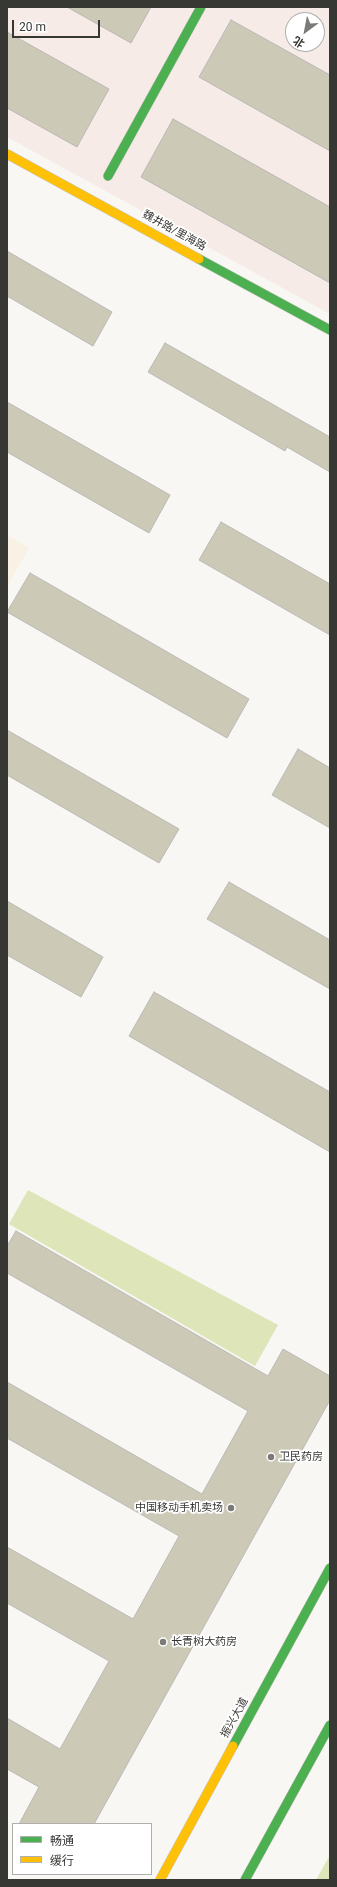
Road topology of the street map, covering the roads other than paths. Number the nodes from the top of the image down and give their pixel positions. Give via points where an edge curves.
1 (201, 7) edge
2 (7, 154) edge
3 (108, 176) dead end
4 (330, 330) edge
5 (330, 1568) edge
6 (330, 1725) edge
7 (160, 1880) edge
8 (245, 1880) edge

1 - 3 street
2 - 4 street, 魏井路/里海路
5 - 7 street, 振兴大道
6 - 8 street

